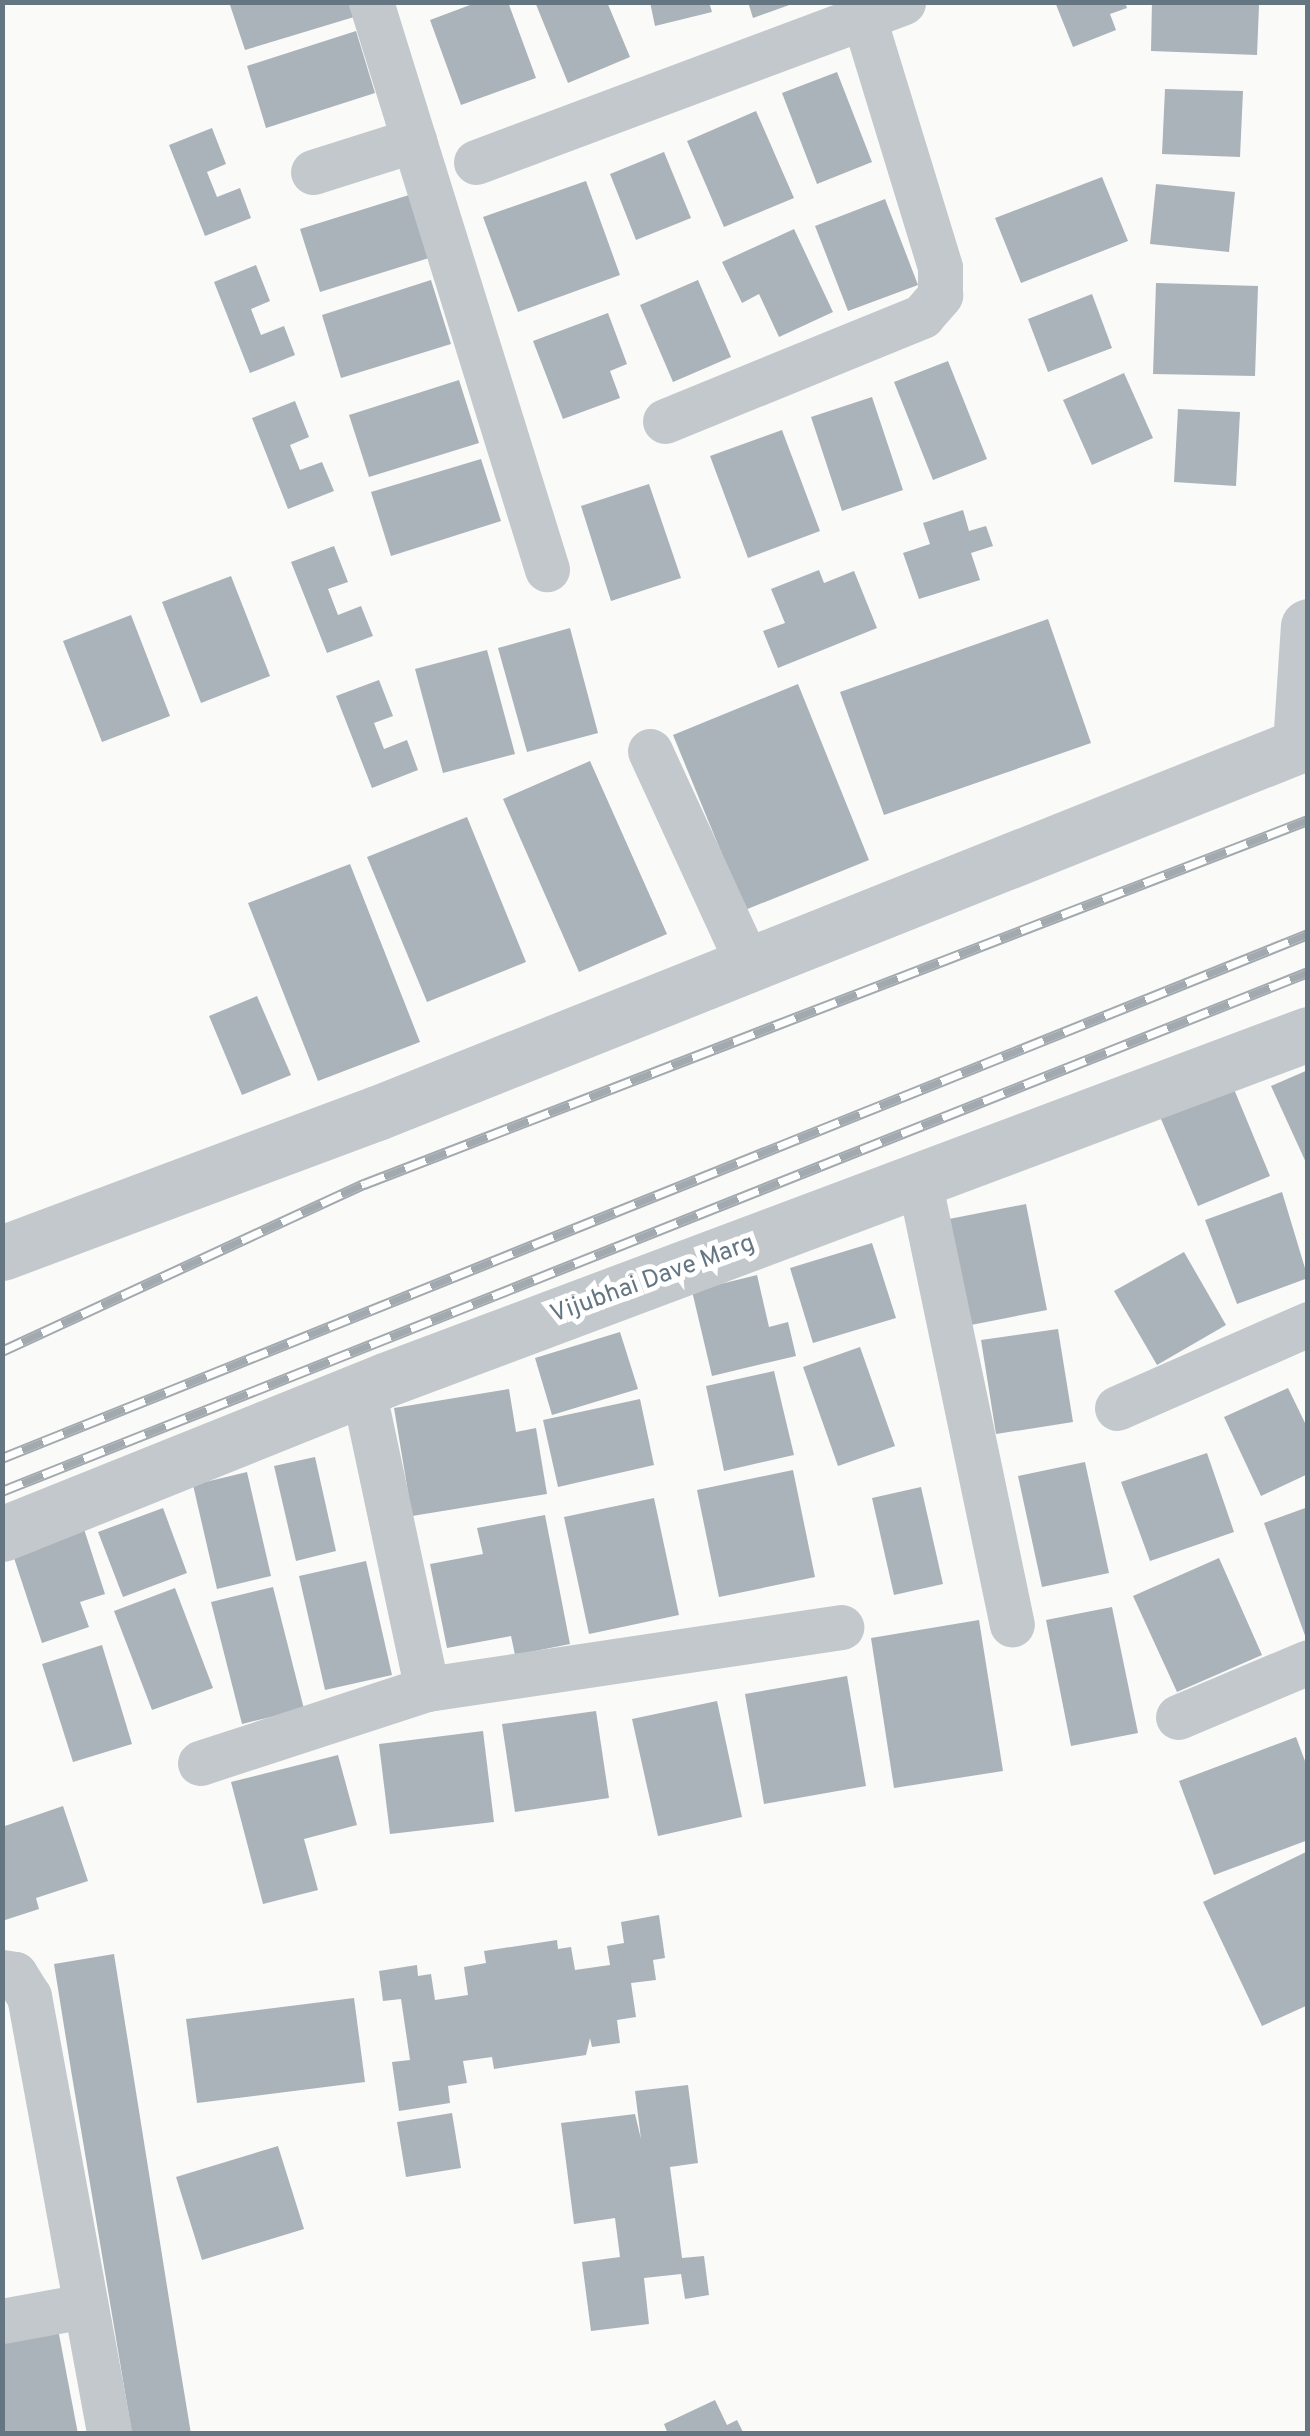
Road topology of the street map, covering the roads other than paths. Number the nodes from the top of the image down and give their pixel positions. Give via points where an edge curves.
1 (371, 2) edge
2 (876, 7) edge
3 (414, 140) junction
4 (476, 162) dead end
5 (313, 172) dead end
6 (665, 421) dead end
7 (547, 570) dead end
8 (1308, 626) edge
9 (1304, 744) edge
10 (650, 751) dead end
11 (749, 966) junction
12 (1308, 1034) edge
13 (919, 1180) junction
14 (2, 1252) edge
15 (1308, 1324) edge
16 (363, 1389) junction
17 (1117, 1408) dead end
18 (2, 1534) edge
19 (1012, 1624) dead end
20 (841, 1626) dead end
21 (1308, 1662) edge
22 (427, 1689) junction
23 (1178, 1717) dead end
24 (200, 1763) dead end
25 (2, 1972) edge
26 (84, 2306) junction
27 (2, 2320) edge
28 (108, 2434) edge

1 - 3 street
2 - 4 street
2 - 6 street via 940,267 940,295 922,316
3 - 5 street
3 - 7 street
8 - 9 street
9 - 11 street
10 - 11 street
11 - 14 street
12 - 13 street, Vijubhai Dave Marg
13 - 16 street, Vijubhai Dave Marg
13 - 19 street
15 - 17 street
16 - 18 street, Vijubhai Dave Marg
16 - 22 street
20 - 22 street
21 - 23 street
22 - 24 street
25 - 26 street via 15,1974 29,1996
26 - 27 street
26 - 28 street

